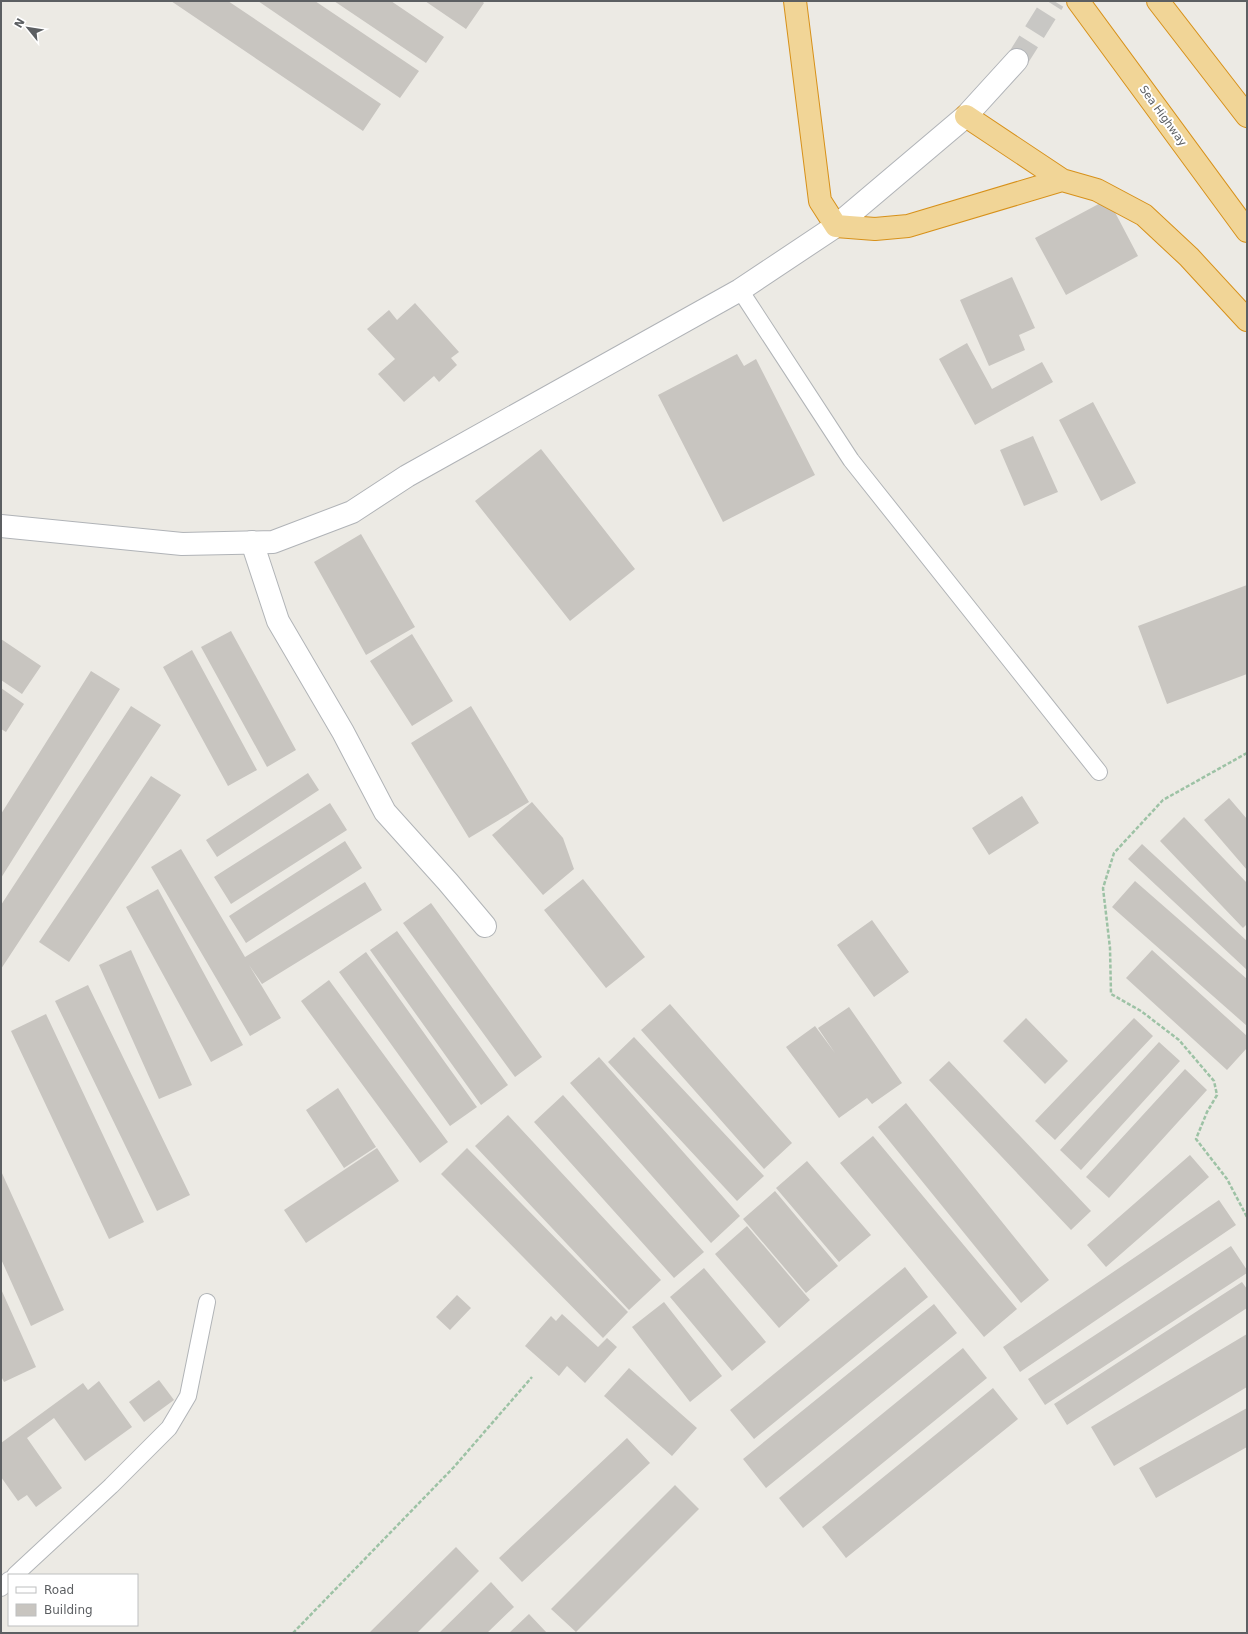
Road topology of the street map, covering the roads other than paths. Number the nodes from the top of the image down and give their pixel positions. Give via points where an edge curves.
1 (795, 1) edge
2 (1078, 1) edge
3 (1158, 1) edge
4 (1017, 60) tunnel mouth
5 (966, 116) junction
6 (1247, 116) edge
7 (1062, 180) junction
8 (836, 226) junction
9 (1247, 231) edge
10 (740, 290) junction
11 (1247, 320) edge
12 (1, 526) edge
13 (252, 542) junction
14 (1099, 772) dead end
15 (485, 926) dead end
16 (207, 1302) dead end
17 (16, 1574) edge

1 - 8 highway via 820,201
2 - 9 highway, Sea Highway
3 - 6 highway
4 - 5 main road
5 - 7 highway
5 - 8 main road
7 - 8 highway via 908,226 875,229
7 - 11 highway via 1097,190 1144,216 1189,257
8 - 10 main road
10 - 13 main road via 407,476 352,512 273,542
10 - 14 lane via 851,460
12 - 13 main road via 182,544
13 - 15 main road via 278,621 343,732 385,812
16 - 17 lane via 188,1396 169,1428

